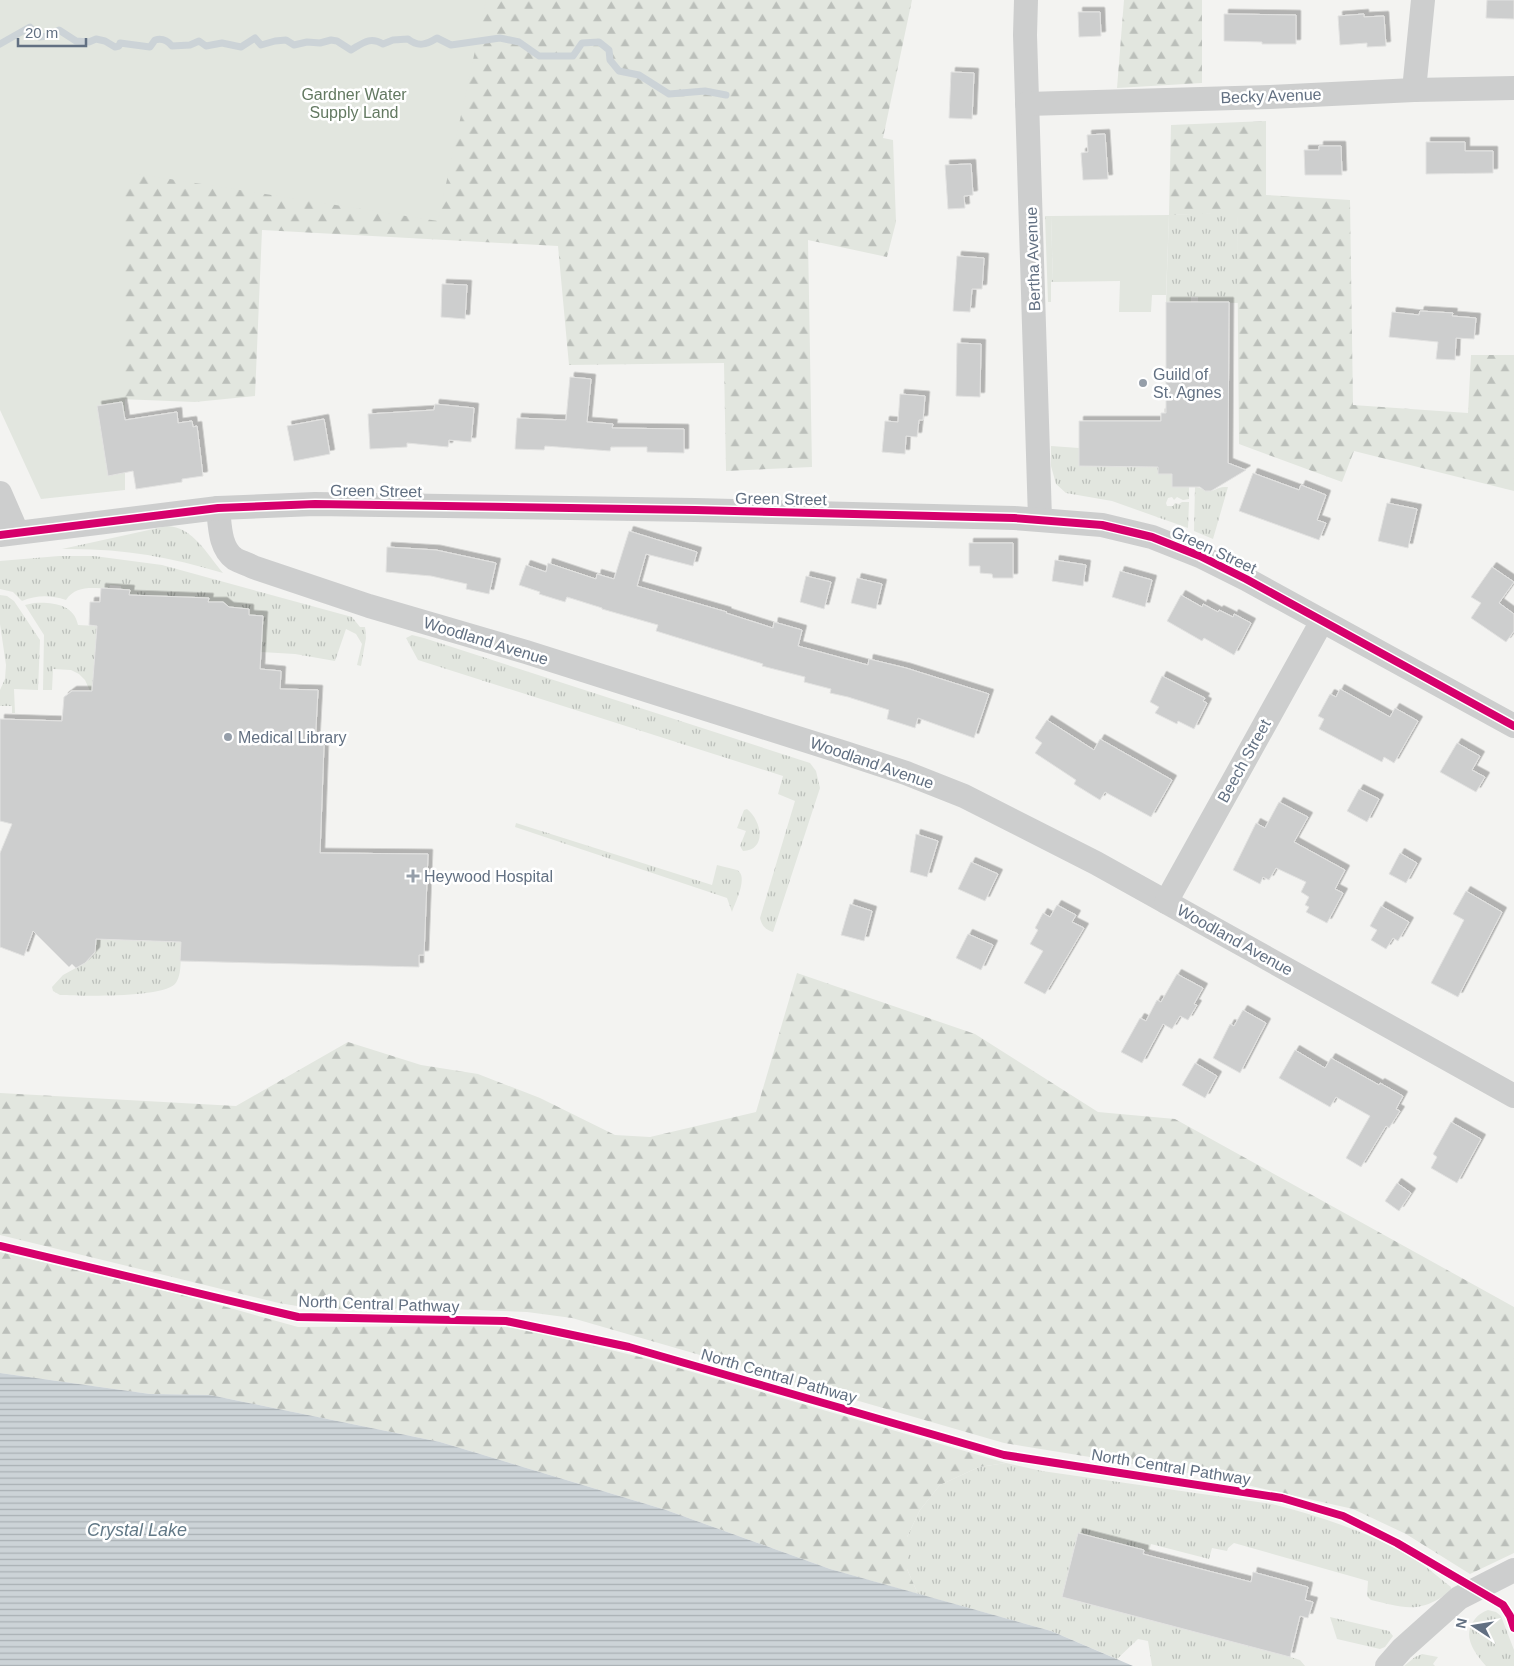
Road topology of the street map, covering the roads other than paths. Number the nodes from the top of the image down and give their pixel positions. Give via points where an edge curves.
1 (1026, 0) edge
2 (1423, 0) edge
3 (1514, 88) edge
4 (1414, 90) junction
5 (1027, 104) junction
6 (0, 493) edge
7 (218, 508) junction
8 (1040, 519) junction
9 (9, 534) edge
10 (1322, 621) junction
11 (1514, 726) edge
12 (1166, 902) junction
13 (1514, 1096) edge
14 (1514, 1570) edge
15 (1387, 1666) edge

1 - 5 street, Bertha Avenue
2 - 4 street
3 - 4 street, Becky Avenue
4 - 5 street, Becky Avenue
5 - 8 street, Bertha Avenue
6 - 9 street
7 - 8 street, Green Street via 358,504
7 - 9 street, Green Street
7 - 12 street, Woodland Avenue via 225,547 235,558 253,567 906,773 964,796
8 - 10 street, Green Street via 1102,525 1176,545
10 - 11 street, Green Street
10 - 12 street, Beech Street
12 - 13 street, Woodland Avenue
14 - 15 street via 1459,1598

